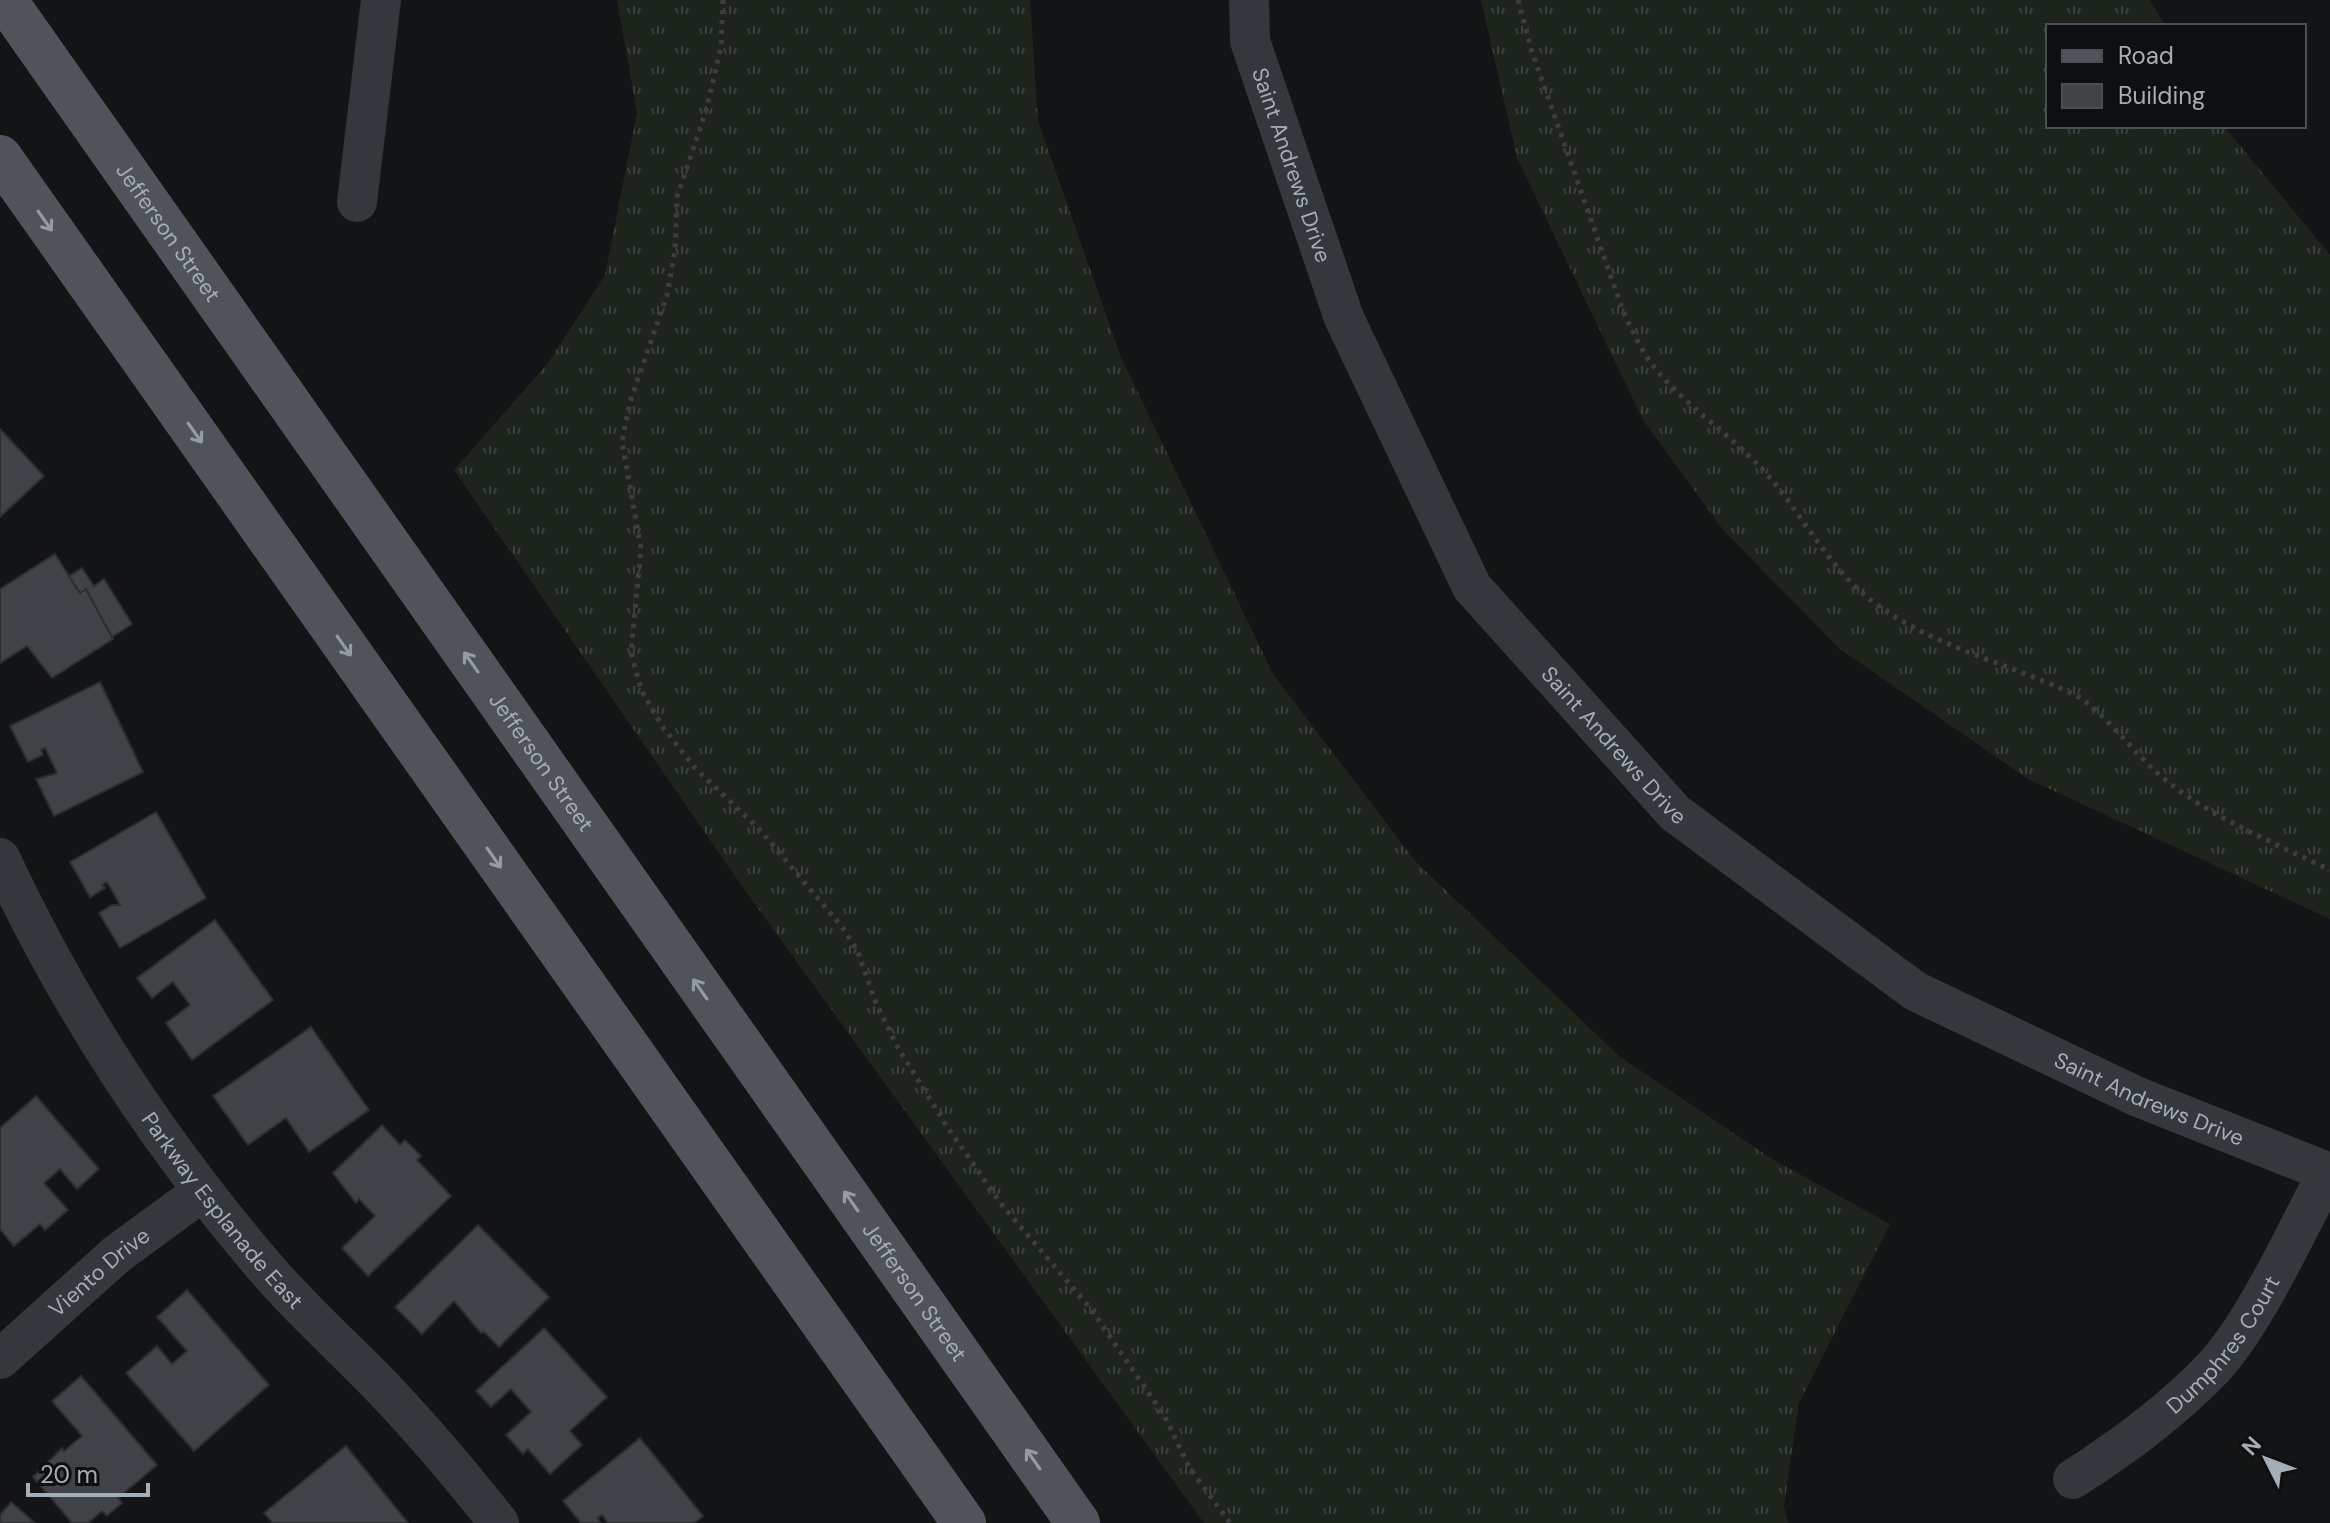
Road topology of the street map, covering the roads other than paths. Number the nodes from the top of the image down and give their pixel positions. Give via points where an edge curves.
1 (5, 0) edge
2 (381, 0) edge
3 (1249, 0) edge
4 (0, 157) edge
5 (357, 202) dead end
6 (0, 858) edge
7 (2329, 1172) edge
8 (203, 1191) junction
9 (0, 1359) edge
10 (2073, 1479) dead end
11 (499, 1523) edge
12 (964, 1523) edge
13 (1078, 1523) edge

13 -> 1 main road, Jefferson Street
2 - 5 street
3 - 7 street, Saint Andrews Drive via 1250,41 1344,318 1472,587 1675,813 1915,991 2138,1097
4 -> 12 main road
6 - 8 street, Parkway Esplanade East via 29,921 116,1069
7 - 10 street, Dumphres Court via 2239,1333 2214,1367 2126,1443
8 - 9 street, Viento Drive via 117,1254
8 - 11 street, Parkway Esplanade East via 272,1275 379,1384

